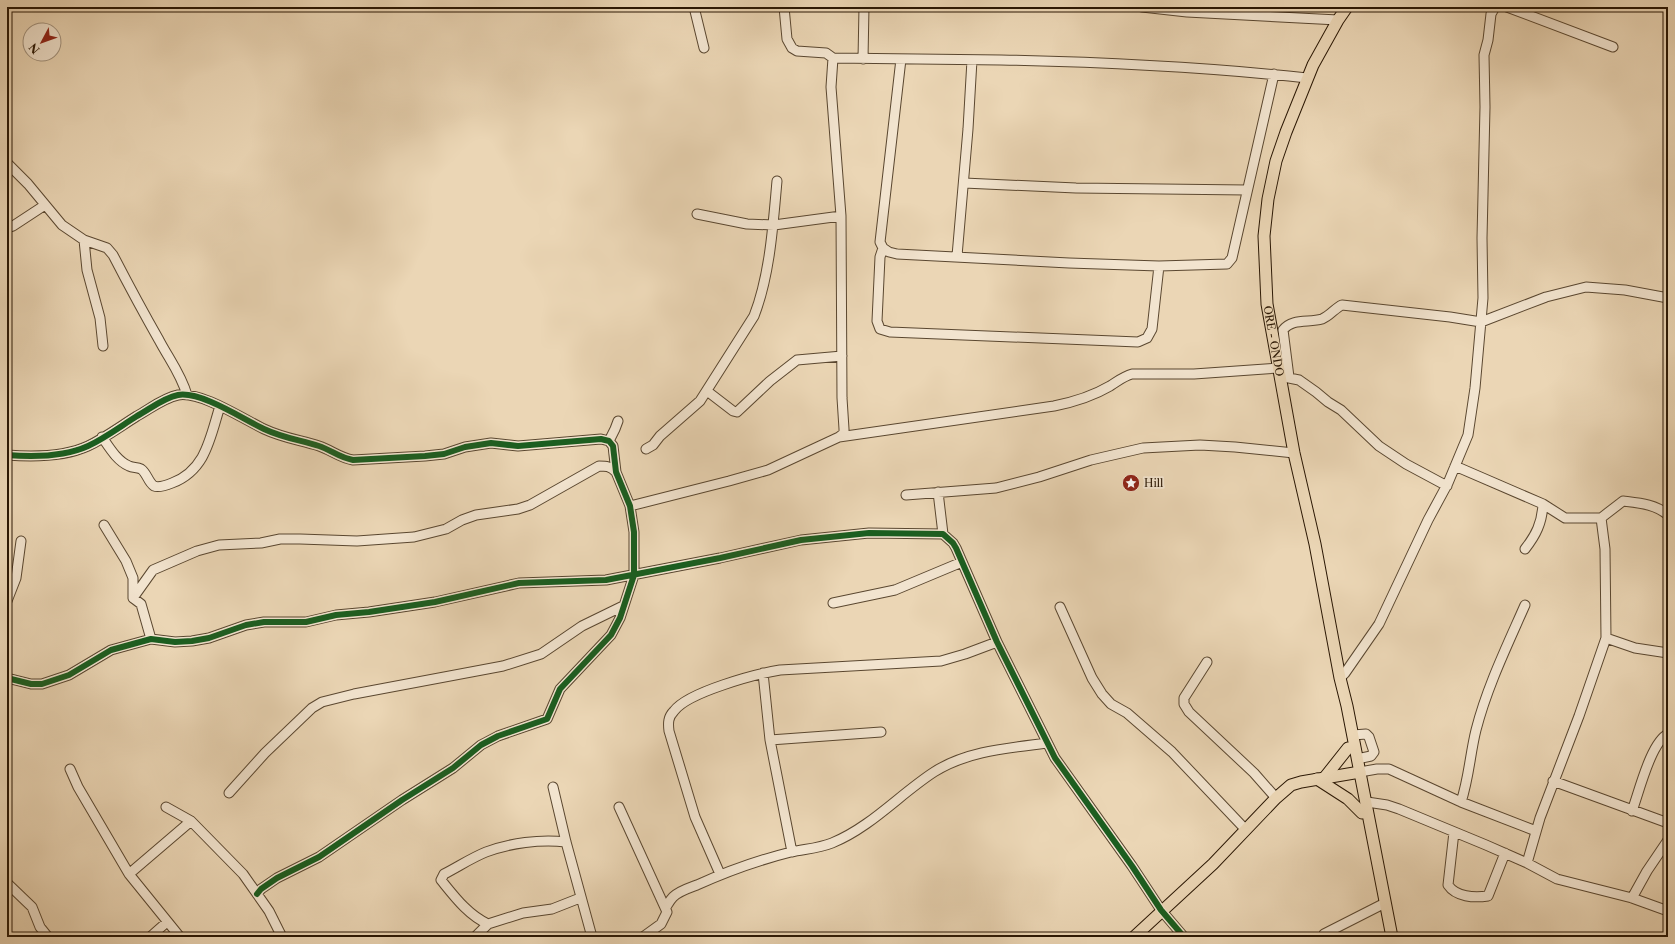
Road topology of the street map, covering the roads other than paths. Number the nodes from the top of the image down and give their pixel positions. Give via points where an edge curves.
1 (694, 7) edge
2 (784, 7) edge
3 (864, 7) edge
4 (1142, 7) edge
5 (1347, 7) edge
6 (1495, 7) edge
7 (1507, 7) edge
8 (1167, 9) edge
9 (1338, 20) junction
10 (1613, 47) dead end
11 (704, 48) dead end
12 (833, 58) junction
13 (863, 59) junction
14 (901, 59) junction
15 (972, 60) junction
16 (1274, 74) junction
17 (1307, 78) junction
18 (7, 163) edge
19 (777, 181) dead end
20 (964, 183) junction
21 (1247, 190) junction
22 (45, 204) junction
23 (697, 214) dead end
24 (841, 216) junction
25 (774, 224) junction
26 (7, 228) edge
27 (84, 240) junction
28 (883, 248) junction
29 (957, 256) junction
30 (1159, 266) junction
31 (1668, 298) edge
32 (1481, 322) junction
33 (103, 346) dead end
34 (842, 356) junction
35 (1282, 374) junction
36 (707, 391) junction
37 (187, 395) junction
38 (220, 406) junction
39 (618, 421) dead end
40 (102, 437) junction
41 (838, 437) junction
42 (609, 441) junction
43 (646, 449) dead end
44 (1294, 453) junction
45 (7, 455) edge
46 (1455, 466) junction
47 (616, 472) junction
48 (1446, 486) junction
49 (938, 492) junction
50 (906, 495) dead end
51 (1543, 504) junction
52 (630, 506) junction
53 (1668, 515) edge
54 (1602, 518) junction
55 (104, 525) dead end
56 (943, 534) junction
57 (21, 541) dead end
58 (1525, 549) dead end
59 (962, 562) junction
60 (634, 575) junction
61 (133, 598) junction
62 (7, 601) edge
63 (833, 603) dead end
64 (1525, 605) dead end
65 (623, 606) junction
66 (1060, 606) dead end
67 (1606, 638) junction
68 (151, 639) junction
69 (997, 642) junction
70 (1668, 652) edge
71 (1207, 662) dead end
72 (763, 673) junction
73 (7, 678) edge
74 (1341, 682) junction
75 (881, 732) dead end
76 (1668, 734) edge
77 (1353, 735) junction
78 (770, 740) junction
79 (1047, 743) junction
80 (1348, 748) junction
81 (1357, 759) junction
82 (70, 769) dead end
83 (1356, 772) junction
84 (1321, 778) junction
85 (1553, 781) junction
86 (553, 787) dead end
87 (229, 793) dead end
88 (1276, 798) junction
89 (1367, 802) junction
90 (1461, 802) junction
91 (166, 807) dead end
92 (619, 807) dead end
93 (1632, 811) junction
94 (1362, 813) junction
95 (192, 822) junction
96 (1668, 824) edge
97 (1246, 830) junction
98 (1536, 831) junction
99 (1454, 832) junction
100 (1668, 840) edge
101 (566, 842) junction
102 (792, 852) junction
103 (1505, 853) junction
104 (1527, 863) junction
105 (1379, 870) junction
106 (129, 874) junction
107 (720, 874) junction
108 (7, 883) edge
109 (257, 894) junction
110 (580, 898) junction
111 (1632, 898) junction
112 (1385, 903) junction
113 (666, 907) junction
114 (1161, 910) junction
115 (1668, 911) edge
116 (167, 922) junction
117 (488, 924) junction
118 (1324, 934) dead end
119 (48, 937) edge
120 (150, 937) edge
121 (180, 937) edge
122 (282, 937) edge
123 (475, 937) edge
124 (592, 937) edge
125 (644, 937) edge
126 (1134, 937) edge
127 (1184, 937) edge
128 (1392, 937) edge

1 - 11 street
2 - 12 street via 787,39 792,48 797,51 826,53
3 - 13 street
4 - 8 street
5 - 9 main road, ORE - ONDO
6 - 32 street via 1491,14 1484,55
7 - 10 street
8 - 9 street
9 - 17 main road, ORE - ONDO
12 - 13 street
12 - 24 street via 832,87
13 - 14 street
14 - 15 street
14 - 28 street via 882,213 880,242
15 - 16 street
15 - 20 street
16 - 17 street
16 - 21 street
17 - 35 main road, ORE - ONDO via 1276,161 1264,236 1266,304
18 - 22 street
19 - 25 street
20 - 21 street via 1076,188
20 - 29 street
21 - 30 street via 1232,258 1227,264
22 - 26 street
22 - 27 street via 62,225
23 - 25 street via 747,224
24 - 25 street
24 - 34 street
25 - 36 street via 754,316
27 - 33 street via 87,270 100,318
27 - 37 street via 107,248 113,255 176,368
28 - 29 street via 897,254
28 - 30 street via 880,257 877,321 880,329 890,332 1138,342 1147,338 1152,329
29 - 30 street
31 - 32 street via 1625,290 1586,287 1546,297
32 - 35 street via 1342,305 1324,318 1287,325 1283,330
32 - 46 street via 1468,434
34 - 36 street via 797,360 737,412
34 - 41 street via 844,430 842,436
35 - 41 street via 1132,374 1088,396 1065,404
35 - 44 main road, ORE - ONDO
35 - 48 street via 1299,380 1341,410 1379,446
36 - 43 street via 692,409
37 - 38 street
37 - 40 street via 177,395 161,402
38 - 40 street via 199,464 192,472 169,485 154,486 142,470 119,459
38 - 42 street via 286,438 319,446 353,460 444,454 465,447 491,443 518,446 601,439
39 - 42 street
40 - 45 street via 87,446 59,453 37,456
41 - 52 street via 768,470
42 - 47 street
44 - 49 street via 1207,445 1143,448 1091,460 996,488
44 - 74 main road, ORE - ONDO via 1315,544
46 - 48 street
46 - 51 street
47 - 52 street
47 - 61 street via 607,466 598,466 530,505 476,515 446,529 414,537 357,541 287,539 218,545 153,570
48 - 74 street via 1379,624
49 - 50 street
49 - 56 street
51 - 54 street via 1566,518
51 - 58 street via 1540,526
52 - 60 street via 634,532
53 - 54 street via 1650,504 1623,501
54 - 67 street
55 - 61 street via 126,561 133,578
56 - 59 street via 953,543
56 - 60 street via 870,533 801,540
57 - 62 street via 16,578
59 - 63 street via 895,590
59 - 69 street
60 - 65 street
60 - 68 street via 606,580 519,583 435,602 336,614 306,622 264,622 192,641
61 - 68 street via 141,604
64 - 90 street via 1493,678 1476,730
65 - 87 street via 582,626 542,654 503,666 322,702 312,708 265,753
65 - 109 street via 611,635 560,689 547,719 498,736 482,745 453,768 306,865 277,878
66 - 97 street via 1092,678 1102,694 1172,752
67 - 70 street via 1635,648
67 - 85 street
68 - 73 street via 111,650 69,675 42,684
69 - 72 street via 941,661
69 - 79 street
71 - 88 street via 1184,698 1184,704 1189,712 1254,773
72 - 78 street
72 - 107 street via 730,682 693,697 674,710 668,721 695,817
74 - 77 main road
74 - 80 main road via 1340,698
75 - 78 street
76 - 93 street via 1663,736 1657,745
77 - 81 main road
77 - 81 street via 1366,734 1374,752 1371,756
78 - 102 street
79 - 102 street via 997,750 954,762 935,772 847,836 832,843
79 - 114 street
80 - 83 main road
80 - 84 main road
81 - 83 main road
82 - 106 street via 78,788
83 - 84 main road
83 - 89 main road
83 - 90 street via 1377,768 1389,769
83 - 94 main road
84 - 88 main road via 1291,786
84 - 94 main road
85 - 93 street
85 - 98 street
86 - 101 street
88 - 97 main road
89 - 99 street via 1387,805
89 - 105 main road
90 - 98 street
91 - 95 street
92 - 113 street
93 - 96 street
94 - 105 main road via 1373,860
95 - 106 street
95 - 109 street via 243,874
97 - 114 main road via 1213,864
98 - 104 street
99 - 103 street
99 - 103 street via 1448,885 1452,891 1471,897 1488,896
100 - 111 street via 1647,870
101 - 110 street
101 - 117 street via 514,844 498,848 484,852 444,874 441,880 447,888 477,919
102 - 107 street
103 - 104 street
104 - 111 street via 1557,879
105 - 112 main road
106 - 116 street
107 - 113 street via 680,892
108 - 119 street via 32,907 40,927
109 - 122 street
110 - 117 street via 552,909 523,913
110 - 124 street
111 - 115 street
112 - 118 street
112 - 128 main road
113 - 125 street via 666,917 661,924
114 - 126 main road
114 - 127 street
116 - 120 street
116 - 121 street
117 - 123 street

